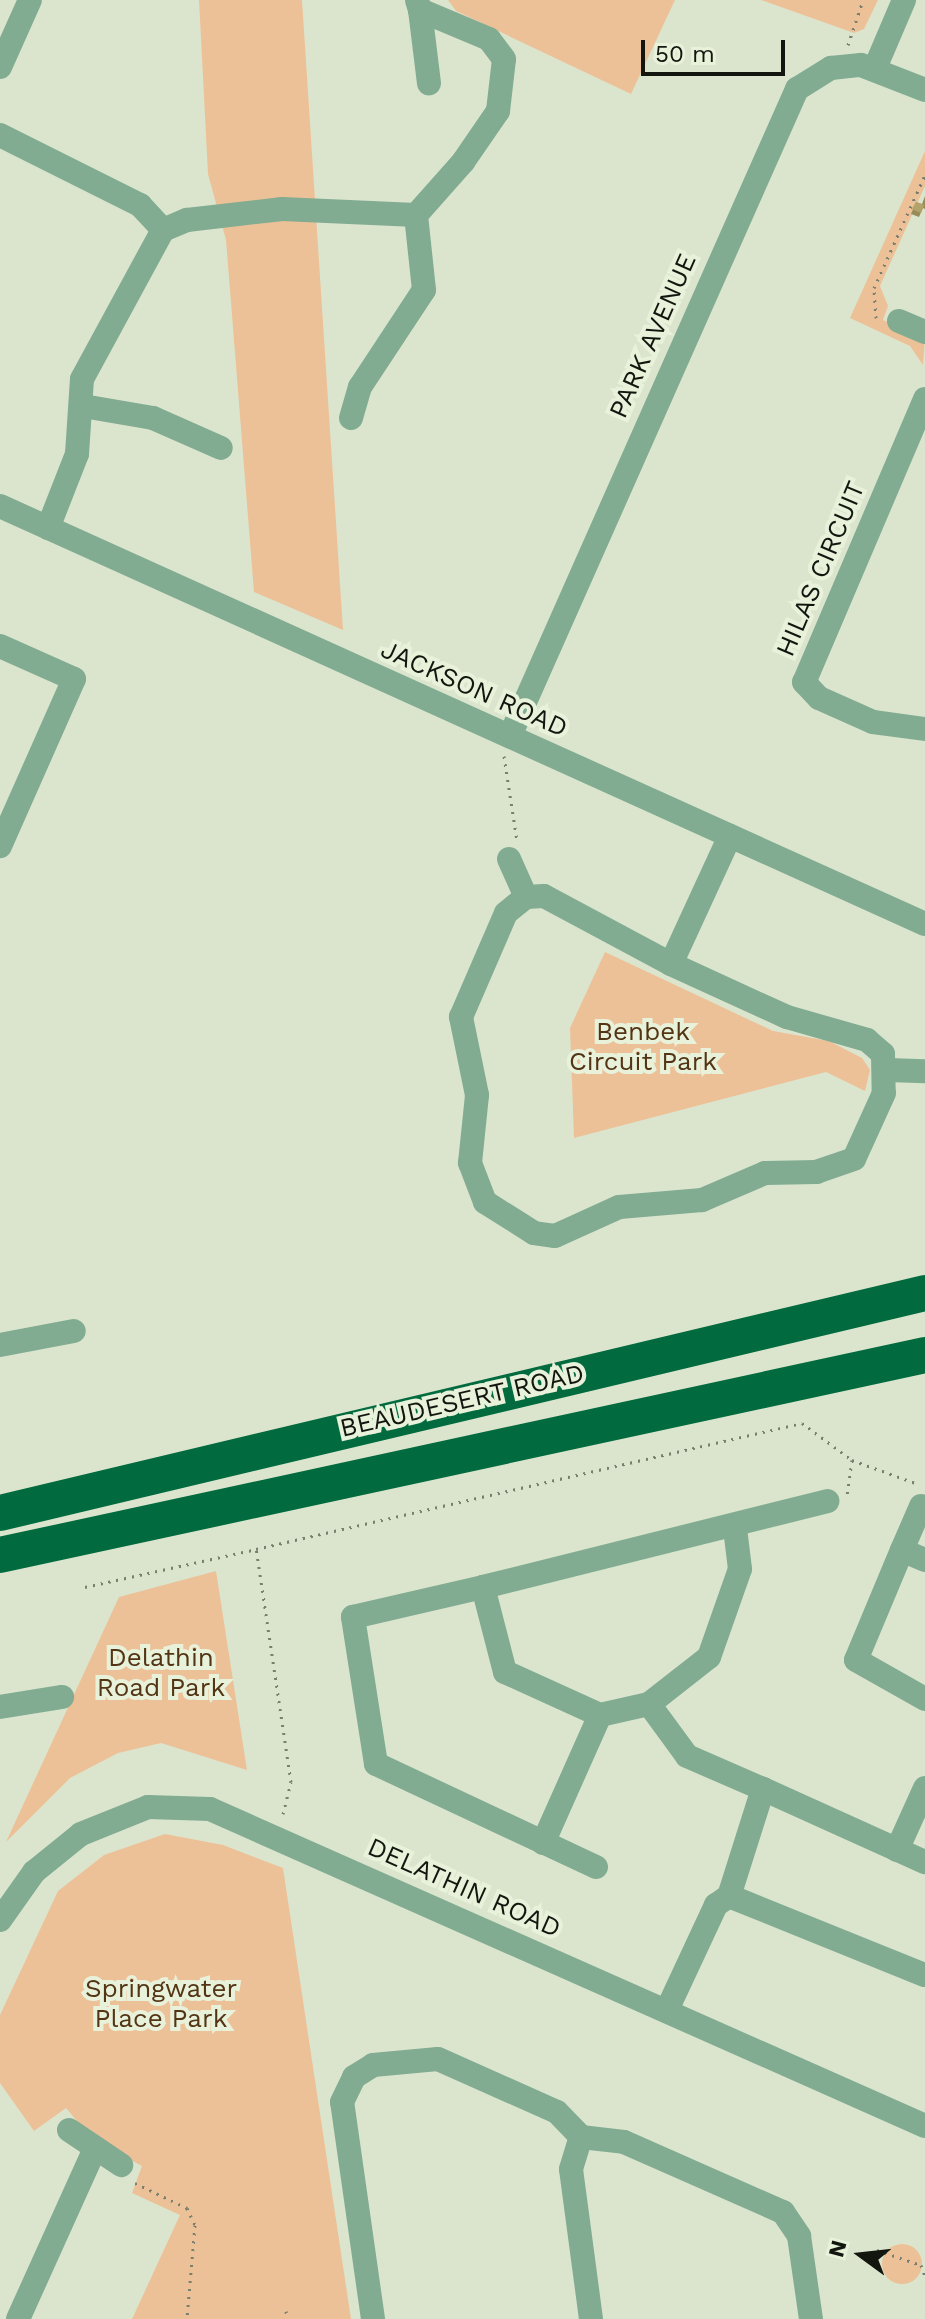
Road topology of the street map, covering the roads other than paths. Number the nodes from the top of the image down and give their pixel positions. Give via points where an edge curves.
1 (30, 0) edge
2 (904, 0) edge
3 (418, 5) edge
4 (0, 67) edge
5 (875, 68) junction
6 (429, 83) dead end
7 (925, 90) edge
8 (0, 135) edge
9 (416, 215) junction
10 (163, 230) junction
11 (891, 323) road end
12 (925, 332) edge
13 (925, 399) edge
14 (83, 406) junction
15 (351, 418) dead end
16 (221, 448) dead end
17 (0, 506) edge
18 (48, 528) junction
19 (2, 652) edge
20 (925, 729) edge
21 (510, 736) junction
22 (730, 836) junction
23 (0, 846) edge
24 (509, 859) road end
25 (526, 897) junction
26 (925, 924) edge
27 (671, 964) junction
28 (888, 1070) junction
29 (925, 1071) edge
30 (925, 1293) edge
31 (74, 1331) dead end
32 (1, 1338) edge
33 (925, 1355) edge
34 (827, 1501) road end
35 (921, 1506) road end
36 (0, 1513) edge
37 (735, 1528) junction
38 (902, 1550) junction
39 (0, 1555) edge
40 (925, 1560) edge
41 (483, 1587) junction
42 (62, 1697) dead end
43 (925, 1699) edge
44 (649, 1704) junction
45 (0, 1707) edge
46 (600, 1715) junction
47 (925, 1788) edge
48 (763, 1789) junction
49 (543, 1843) junction
50 (897, 1850) junction
51 (925, 1862) edge
52 (596, 1867) dead end
53 (729, 1896) junction
54 (0, 1920) edge
55 (925, 1975) edge
56 (667, 2010) junction
57 (925, 2126) edge
58 (69, 2130) dead end
59 (581, 2137) junction
60 (93, 2153) junction
61 (121, 2165) road end
62 (18, 2319) edge
63 (373, 2319) edge
64 (591, 2319) edge
65 (811, 2319) edge

1 - 4 street
2 - 5 street
3 - 6 street
3 - 9 street via 489,39 504,59 504,83 498,111
5 - 7 street, PARK AVENUE
5 - 21 street, PARK AVENUE via 846,65 816,74 787,106
8 - 10 street via 140,205
9 - 10 street via 282,209 187,220
9 - 15 street via 424,290 360,387
10 - 14 street via 115,330 91,359
11 - 12 street
13 - 20 street, HILAS CIRCUIT via 804,682 819,698 873,722
14 - 16 street via 153,418
14 - 18 street via 77,454
17 - 18 street, JACKSON ROAD
18 - 21 street, JACKSON ROAD
19 - 23 street via 74,679
21 - 22 street, JACKSON ROAD
22 - 26 street, JACKSON ROAD
22 - 27 street
24 - 25 street
25 - 27 street via 544,896 586,915
25 - 28 street via 506,913 461,1017 477,1095 474,1183 485,1202 534,1233 555,1236 619,1207 702,1200 765,1173 835,1168 854,1159
27 - 28 street via 787,1017 867,1040
28 - 29 street
30 - 36 highway, BEAUDESERT ROAD
31 - 32 street
33 - 39 highway, BEAUDESERT ROAD
34 - 37 street
35 - 38 street
37 - 41 street
37 - 44 street via 740,1569 709,1657
38 - 40 street
38 - 43 street via 856,1660
41 - 46 street via 505,1672
41 - 49 street via 353,1617 372,1750 387,1773
42 - 45 street
44 - 46 street
44 - 48 street via 687,1756
46 - 49 street
47 - 50 street
48 - 50 street
48 - 53 street
49 - 52 street
50 - 51 street
53 - 55 street
53 - 56 street via 716,1905
54 - 56 street, DELATHIN ROAD via 34,1872 81,1834 148,1807 210,1809
56 - 57 street, DELATHIN ROAD
58 - 60 street
59 - 63 street via 557,2112 438,2059 373,2065 354,2077 342,2102
59 - 64 street via 571,2169
59 - 65 street via 624,2142 783,2212 799,2236
60 - 61 street
60 - 62 street

